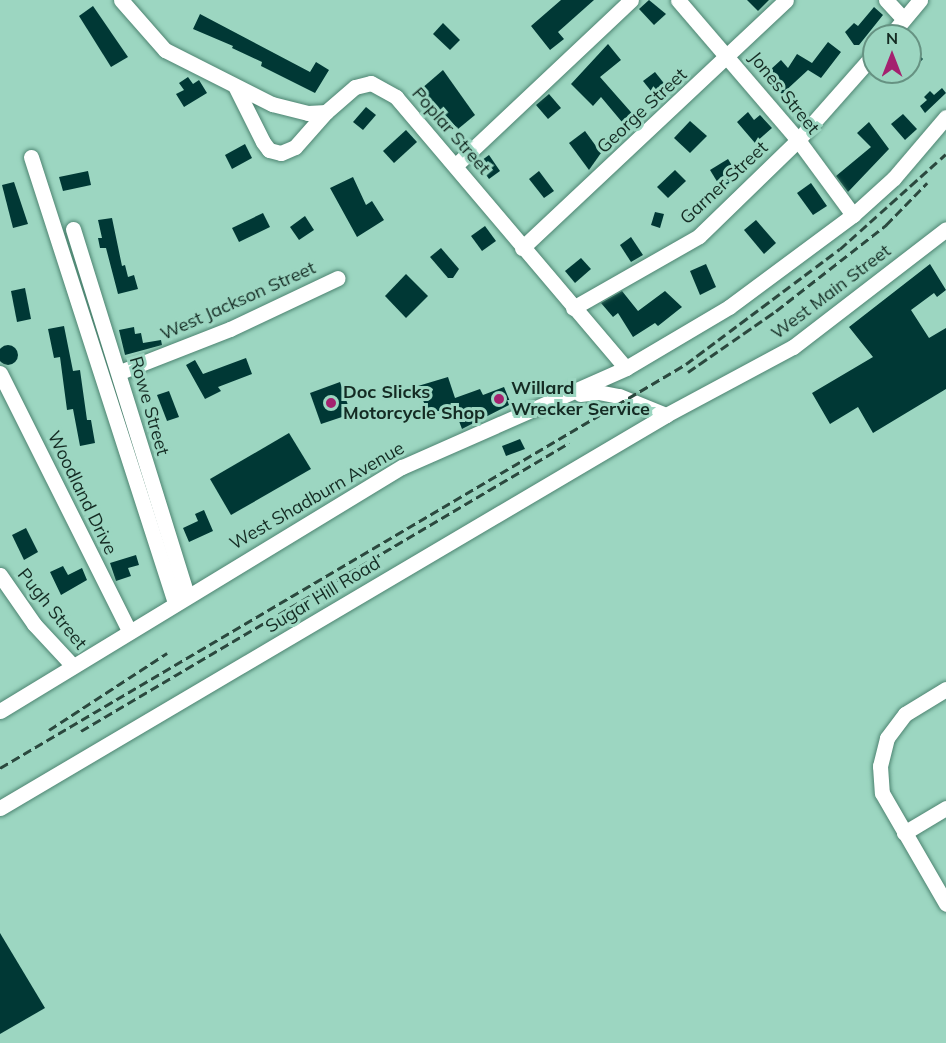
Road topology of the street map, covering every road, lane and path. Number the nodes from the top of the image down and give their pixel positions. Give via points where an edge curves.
1 (121, 0) edge
2 (631, 0) edge
3 (678, 0) edge
4 (786, 0) edge
5 (886, 0) edge
6 (921, 0) edge
7 (904, 19) junction
8 (900, 24) edge
9 (730, 57) junction
10 (862, 68) edge
11 (236, 88) junction
12 (326, 112) junction
13 (946, 117) edge
14 (798, 140) junction
15 (31, 157) dead end
16 (457, 164) junction
17 (853, 215) junction
18 (73, 229) dead end
19 (946, 229) edge
20 (522, 248) junction
21 (338, 278) dead end
22 (573, 308) junction
23 (626, 368) junction
24 (120, 372) junction
25 (0, 373) edge
26 (569, 396) junction
27 (666, 415) junction
28 (0, 575) edge
29 (181, 599) junction
30 (129, 631) junction
31 (73, 666) junction
32 (946, 689) edge
33 (0, 711) edge
34 (0, 808) edge
35 (946, 808) edge
36 (904, 833) junction
37 (946, 904) edge

1 - 11 street via 165,50
2 - 16 street
3 - 9 street, Jones Street
4 - 9 street, George Street
5 - 7 street
6 - 7 street
7 - 8 street
9 - 14 street, Jones Street
9 - 20 street, George Street
10 - 14 street, Garner Street
11 - 12 street via 272,104
11 - 12 street, Poplar Street via 269,150 281,153 296,147
12 - 16 street, Poplar Street via 355,87 371,83 396,97
13 - 17 street, West Shadburn Avenue via 894,178
14 - 17 street, Jones Street
14 - 22 street, Garner Street via 699,236
15 - 29 street
16 - 20 street, Poplar Street
17 - 23 street, West Shadburn Avenue via 729,307
18 - 24 street, Rowe Street
19 - 27 street, West Main Street via 803,341
20 - 22 street, Poplar Street
21 - 24 street, West Jackson Street via 230,329
22 - 23 street, Poplar Street
23 - 26 street, West Shadburn Avenue
24 - 29 street, Rowe Street
25 - 30 street, Woodland Drive
26 - 27 street via 598,392
26 - 29 street, West Shadburn Avenue via 489,426 402,467
27 - 34 street, Sugar Hill Road
28 - 31 street, Pugh Street via 34,624
29 - 30 street, West Shadburn Avenue
30 - 31 street, West Shadburn Avenue
31 - 33 street, West Shadburn Avenue
32 - 36 street via 905,714 887,738 880,766 882,793
35 - 36 street
36 - 37 street

